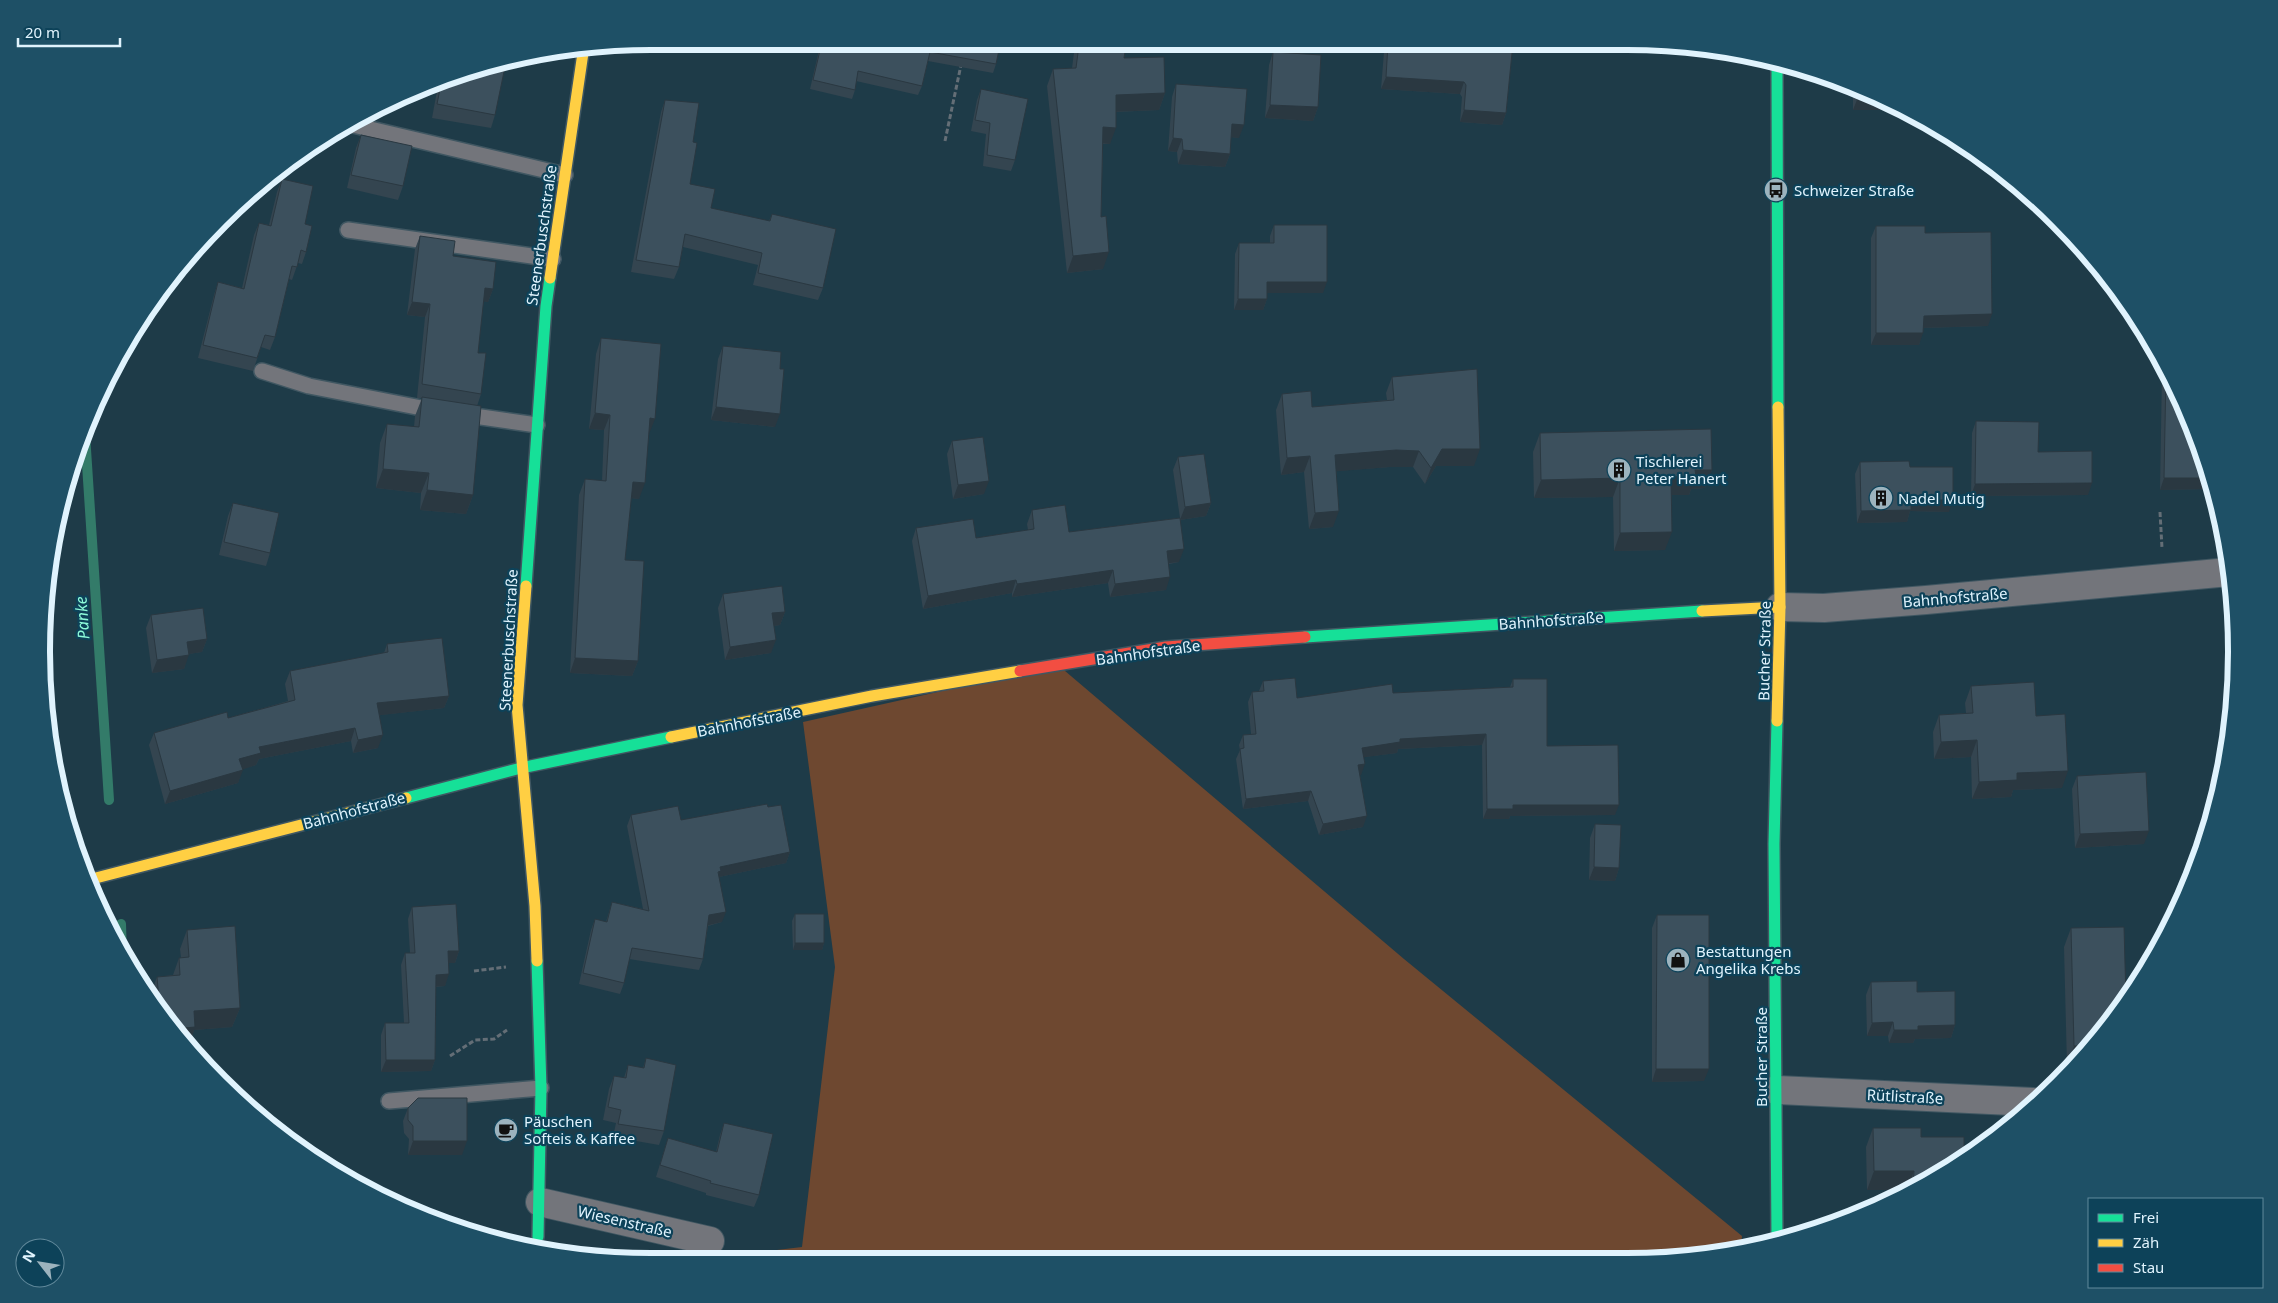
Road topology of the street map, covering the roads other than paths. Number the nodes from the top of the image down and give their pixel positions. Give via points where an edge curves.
1 (583, 54) edge
2 (1777, 69) edge
3 (359, 126) edge
4 (565, 174) junction
5 (348, 230) dead end
6 (553, 259) junction
7 (262, 371) dead end
8 (537, 425) junction
9 (2223, 573) edge
10 (1780, 607) junction
11 (521, 768) junction
12 (95, 878) edge
13 (541, 1088) junction
14 (1776, 1090) junction
15 (389, 1101) dead end
16 (2026, 1102) edge
17 (540, 1202) junction
18 (1777, 1234) edge
19 (538, 1237) dead end
20 (710, 1241) dead end

1 - 4 street, Steenerbuschstraße
2 - 10 street, Bucher Straße
3 - 4 lane
4 - 6 street, Steenerbuschstraße
5 - 6 lane
6 - 8 street, Steenerbuschstraße
7 - 8 lane via 309,386 386,402
8 - 11 street, Steenerbuschstraße via 517,705
9 - 10 street, Bahnhofstraße via 1824,608
10 - 11 street, Bahnhofstraße via 1166,647 872,696
10 - 14 street, Bucher Straße via 1774,844
11 - 12 street, Bahnhofstraße
11 - 13 street, Steenerbuschstraße via 535,906
13 - 15 lane
13 - 17 street, Steenerbuschstraße
14 - 16 street, Rütlistraße
14 - 18 street, Bucher Straße
17 - 19 street, Steenerbuschstraße
17 - 20 street, Wiesenstraße

